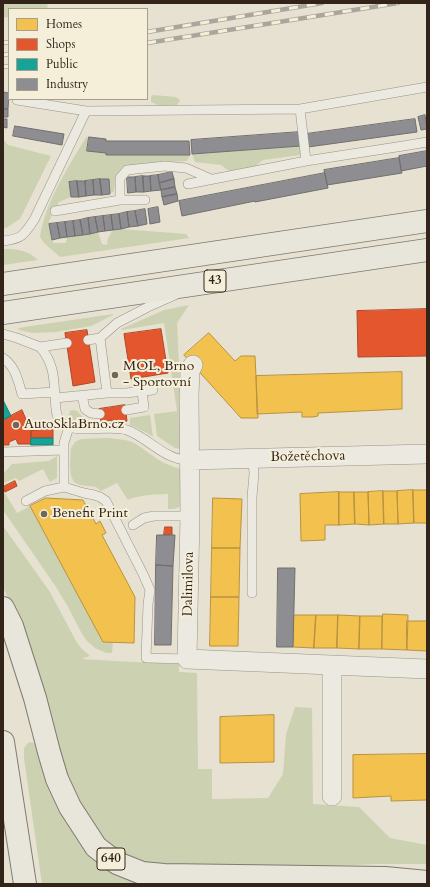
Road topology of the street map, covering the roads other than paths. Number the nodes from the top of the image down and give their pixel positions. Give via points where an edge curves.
1 (427, 87) edge
2 (17, 100) edge
3 (300, 109) junction
4 (86, 111) junction
5 (427, 142) edge
6 (306, 161) junction
7 (211, 179) junction
8 (188, 184) dead end
9 (120, 200) junction
10 (144, 200) dead end
11 (55, 211) dead end
12 (427, 221) edge
13 (3, 241) edge
14 (427, 250) edge
15 (204, 283) junction
16 (3, 284) edge
17 (3, 313) edge
18 (3, 334) edge
19 (100, 338) junction
20 (88, 340) dead end
21 (67, 343) dead end
22 (40, 347) junction
23 (3, 358) edge
24 (193, 365) dead end
25 (152, 390) dead end
26 (142, 392) junction
27 (107, 393) junction
28 (55, 395) junction
29 (82, 395) junction
30 (126, 410) dead end
31 (100, 414) dead end
32 (69, 427) junction
33 (64, 450) junction
34 (3, 452) edge
35 (427, 454) edge
36 (253, 459) junction
37 (190, 460) junction
38 (64, 487) junction
39 (26, 501) dead end
40 (190, 516) junction
41 (133, 525) dead end
42 (252, 593) dead end
43 (3, 608) edge
44 (187, 659) junction
45 (332, 666) junction
46 (427, 669) edge
47 (3, 742) edge
48 (332, 796) dead end
49 (427, 882) edge
50 (25, 884) edge

1 - 3 lane
2 - 4 lane
3 - 4 lane
3 - 6 lane
4 - 13 lane via 34,220 24,234 14,240
5 - 6 lane
6 - 7 lane
7 - 8 lane
7 - 9 lane via 179,167 127,170 120,178
9 - 10 lane
9 - 11 lane
12 - 16 highway, 43
14 - 15 highway, 43
15 - 17 highway, 43
15 - 19 lane via 117,323
18 - 22 lane
19 - 20 lane
19 - 27 lane
21 - 22 lane
22 - 28 lane via 53,372
23 - 28 lane via 16,374 22,394
24 - 37 street, Dalimilova via 190,371 189,395
25 - 26 lane
26 - 27 lane
26 - 30 lane via 144,407
27 - 29 lane
28 - 29 lane
28 - 32 lane via 57,416
29 - 31 lane via 85,409
32 - 33 lane
32 - 37 lane via 126,430 167,455
33 - 34 lane
33 - 38 lane
35 - 36 street, Božetěchova
36 - 37 street, Božetěchova
36 - 42 lane
37 - 40 street, Dalimilova
38 - 39 lane via 45,491
38 - 44 lane via 106,501 143,574 150,590 146,658
40 - 41 lane via 154,516 144,518
40 - 44 street, Dalimilova
43 - 49 highway, 640 via 12,626 49,752 70,807 96,847 117,863 142,873 164,875 385,878
44 - 45 street
45 - 46 street
45 - 48 street
47 - 50 highway

